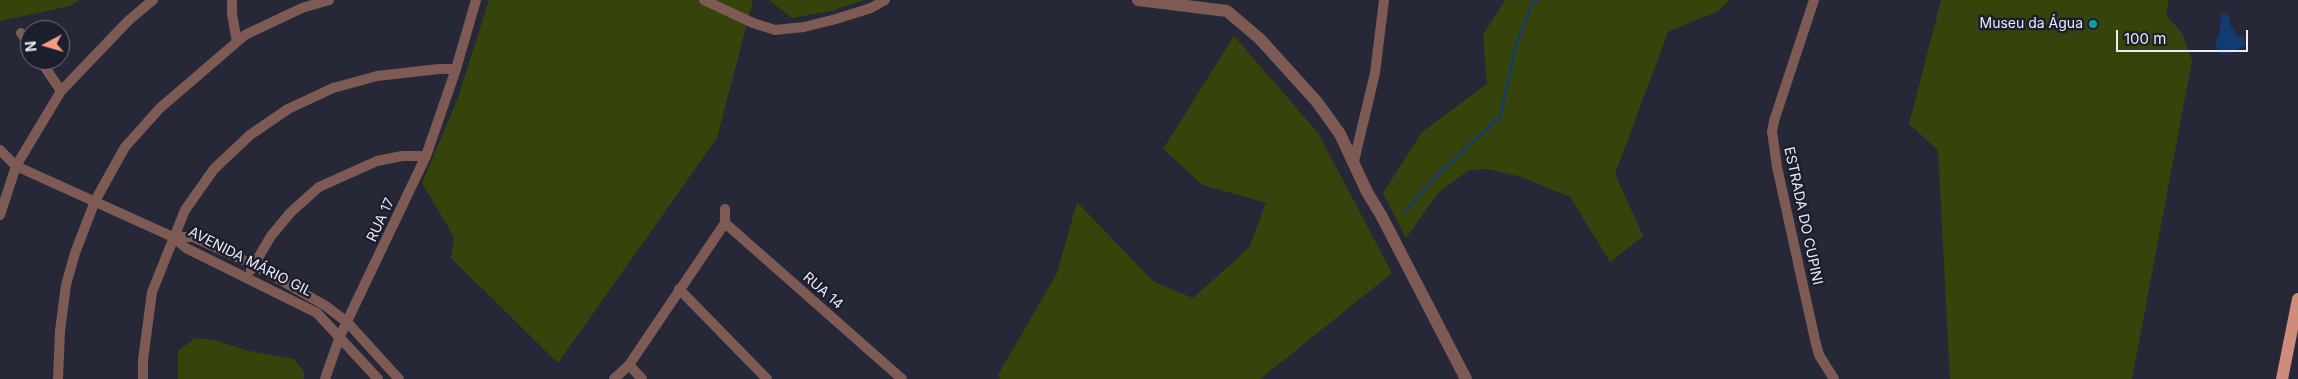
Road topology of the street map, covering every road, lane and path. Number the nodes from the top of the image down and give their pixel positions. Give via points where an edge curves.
1 (153, 0) edge
2 (232, 0) edge
3 (329, 0) edge
4 (476, 0) edge
5 (704, 0) edge
6 (885, 0) edge
7 (1138, 0) edge
8 (1384, 0) edge
9 (1814, 0) edge
10 (236, 42) junction
11 (47, 70) edge
12 (456, 70) junction
13 (61, 91) junction
14 (0, 150) edge
15 (426, 156) junction
16 (1354, 161) junction
17 (16, 166) junction
18 (95, 201) junction
19 (725, 208) dead end
20 (0, 215) edge
21 (725, 223) junction
22 (173, 237) junction
23 (254, 265) junction
24 (247, 277) junction
25 (284, 282) junction
26 (679, 290) junction
27 (278, 292) junction
28 (2298, 298) edge
29 (348, 322) junction
30 (340, 336) junction
31 (629, 365) junction
32 (58, 379) edge
33 (143, 379) edge
34 (324, 379) edge
35 (378, 379) edge
36 (399, 379) edge
37 (614, 379) edge
38 (642, 379) edge
39 (767, 379) edge
40 (902, 379) edge
41 (1466, 379) edge
42 (1834, 379) edge
43 (2282, 379) edge

1 - 13 street
2 - 10 street
3 - 10 street via 302,8
4 - 12 street, RUA 17
5 - 6 street via 775,30 836,19
7 - 16 street via 1227,11 1260,39 1317,102
8 - 16 street via 1374,73
9 - 42 street, ESTRADA DO CUPINI via 1772,131 1815,340
10 - 18 street via 160,108 126,147
11 - 13 street
12 - 15 street, RUA 17
12 - 22 street via 377,76 333,88 288,109 250,135 214,169 185,210
13 - 17 street
14 - 17 street
15 - 23 street via 377,161 319,187 271,236
15 - 29 street, RUA 17
16 - 41 street via 1367,192
17 - 18 street
17 - 20 street
18 - 22 street
18 - 32 street via 66,285
19 - 21 street
21 - 26 street
21 - 40 street, RUA 14
22 - 23 street, AVENIDA MÁRIO GIL via 193,237
22 - 24 street, AVENIDA MÁRIO GIL via 186,248
22 - 33 street via 152,292
23 - 24 street
23 - 25 street, AVENIDA MÁRIO GIL
24 - 27 street, AVENIDA MÁRIO GIL
25 - 27 street
25 - 29 street, AVENIDA MÁRIO GIL
26 - 31 street
26 - 39 street
27 - 30 street, AVENIDA MÁRIO GIL via 317,313
28 - 43 main road
29 - 30 street, RUA 17
29 - 36 street, AVENIDA MÁRIO GIL
30 - 34 street, RUA 17
30 - 35 street, AVENIDA MÁRIO GIL
31 - 37 street
31 - 38 street

